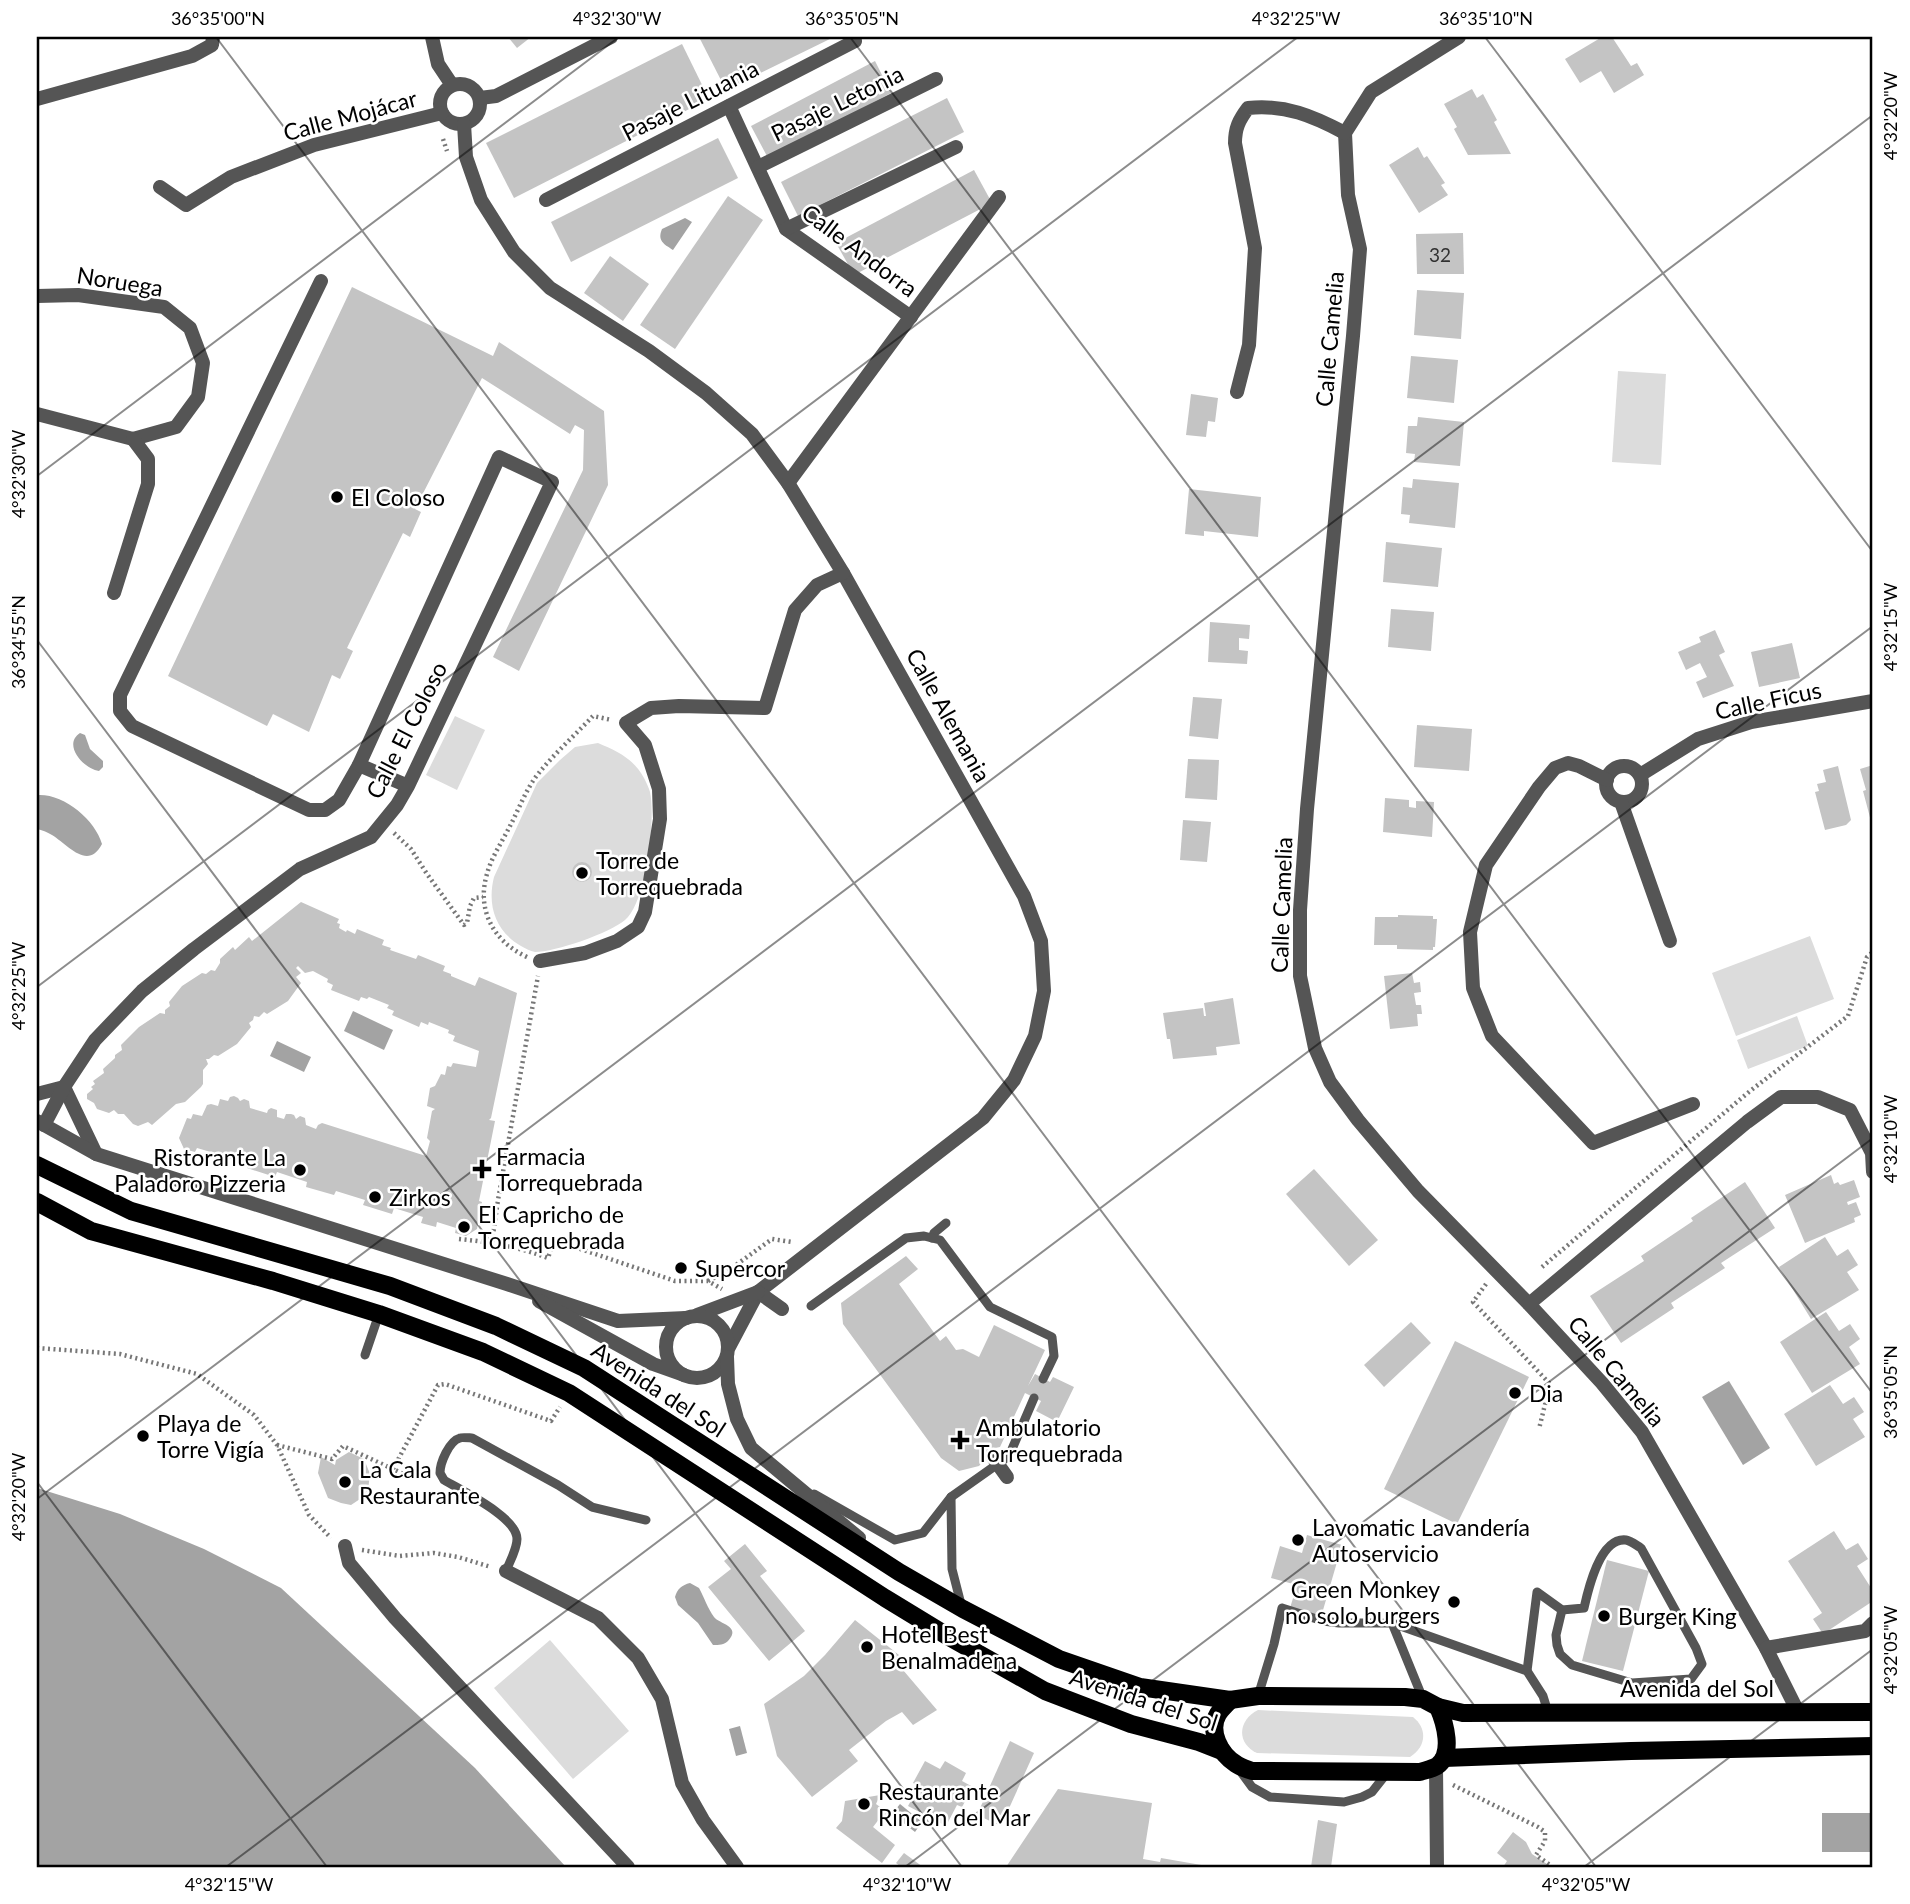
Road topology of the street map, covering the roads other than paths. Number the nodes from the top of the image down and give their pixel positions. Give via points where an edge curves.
1 (213, 37) edge
2 (432, 37) edge
3 (611, 37) edge
4 (1459, 37) edge
5 (855, 41) dead end
6 (936, 79) dead end
7 (452, 85) junction
8 (480, 97) junction
9 (37, 99) edge
10 (730, 106) junction
11 (442, 113) junction
12 (464, 124) junction
13 (1345, 133) junction
14 (956, 147) dead end
15 (758, 167) junction
16 (160, 187) dead end
17 (999, 197) dead end
18 (546, 200) dead end
19 (786, 229) junction
20 (321, 281) dead end
21 (37, 296) edge
22 (911, 317) junction
23 (1237, 392) dead end
24 (37, 414) edge
25 (133, 439) junction
26 (788, 483) junction
27 (844, 573) junction
28 (114, 593) dead end
29 (1873, 701) edge
30 (359, 765) junction
31 (1640, 775) junction
32 (1606, 780) junction
33 (408, 786) junction
34 (1621, 802) junction
35 (1670, 941) dead end
36 (540, 961) road end
37 (64, 1087) junction
38 (37, 1094) edge
39 (1693, 1104) dead end
40 (40, 1123) edge
41 (96, 1154) junction
42 (37, 1165) edge
43 (1873, 1172) edge
44 (37, 1202) edge
45 (37, 1215) edge
46 (946, 1223) dead end
47 (91, 1231) junction
48 (932, 1238) junction
49 (507, 1284) junction
50 (758, 1292) junction
51 (1529, 1304) junction
52 (811, 1306) dead end
53 (782, 1309) dead end
54 (379, 1314) junction
55 (691, 1317) junction
56 (728, 1352) junction
57 (365, 1355) dead end
58 (684, 1376) junction
59 (1043, 1379) dead end
60 (1034, 1398) dead end
61 (995, 1460) junction
62 (1007, 1477) dead end
63 (787, 1478) junction
64 (951, 1497) junction
65 (646, 1520) dead end
66 (345, 1546) road end
67 (506, 1571) joint
68 (899, 1572) junction
69 (963, 1609) junction
70 (1562, 1610) junction
71 (1392, 1623) junction
72 (1873, 1623) edge
73 (1766, 1648) junction
74 (1527, 1671) junction
75 (1258, 1696) junction
76 (1230, 1700) junction
77 (1430, 1703) junction
78 (1548, 1712) junction
79 (1798, 1712) junction
80 (1873, 1712) edge
81 (1873, 1746) edge
82 (1222, 1751) junction
83 (1440, 1763) junction
84 (1235, 1764) junction
85 (1388, 1772) junction
86 (628, 1867) edge
87 (737, 1867) edge
88 (1437, 1867) edge

1 - 9 street via 212,44 192,56
2 - 7 street via 438,64
3 - 8 street via 496,96
4 - 13 street via 1371,92
5 - 10 street, Pasaje Lituania
6 - 15 street, Pasaje Letonia
7 - 8 street via 466,83
7 - 11 street via 442,94
8 - 12 street via 480,111
10 - 15 street, Calle Andorra
10 - 18 street, Pasaje Lituania
11 - 12 street via 452,122
11 - 16 street, Calle Mojácar via 314,145 230,177 186,205
12 - 26 street, Calle Alemania via 466,157 481,200 514,252 550,288 706,393 752,434
13 - 23 street via 1315,117 1285,109 1248,108 1240,118 1235,143 1255,248 1249,345
13 - 51 street, Calle Camelia via 1348,195 1360,248 1307,809 1300,976 1315,1048 1330,1082 1418,1191
14 - 19 street
15 - 19 street, Calle Andorra
17 - 22 street, Calle Andorra
19 - 22 street, Calle Andorra
20 - 30 street via 121,695 120,711 132,726 309,810 325,810 339,800
21 - 25 street, Noruega via 78,295 164,307 190,328 202,363 198,397 176,426
22 - 26 street, Calle Andorra
24 - 25 street
25 - 28 street via 148,458 148,484
26 - 27 street, Calle Alemania
27 - 36 street via 817,585 795,610 765,708 651,708 626,723 645,745 659,789 660,819 645,912 638,927 617,941 585,953
27 - 50 street, Calle Alemania via 1024,896 1041,941 1044,991 1035,1036 1014,1080 983,1118
29 - 31 street, Calle Ficus via 1751,722 1698,739
30 - 33 street
30 - 33 street, Calle El Coloso via 499,457 552,482
31 - 32 street via 1624,766 1613,770
31 - 34 street via 1637,797
32 - 34 street via 1607,792
32 - 39 street via 1568,763 1555,768 1486,864 1470,932 1473,988 1492,1036 1593,1143
33 - 37 street, Calle El Coloso via 371,837 300,869 142,991 95,1040
34 - 35 street
37 - 38 street
37 - 40 street, Calle El Coloso
37 - 41 street
40 - 41 street
41 - 49 street
42 - 68 main road, Avenida del Sol via 131,1211 390,1286 547,1350 584,1368
43 - 51 street via 1872,1153 1850,1110 1818,1097 1781,1097
44 - 47 main road, Avenida del Sol
45 - 47 main road
46 - 48 lane
47 - 54 main road, Avenida del Sol
48 - 52 lane via 906,1238
48 - 59 lane via 940,1240 990,1307 1052,1337 1054,1356
49 - 55 street via 618,1321
49 - 58 street via 653,1364
50 - 53 street
50 - 55 street
50 - 56 street, Calle Alemania
51 - 73 street, Calle Camelia via 1642,1432
54 - 57 lane
54 - 82 main road, Avenida del Sol via 483,1352 569,1393 885,1598 1045,1691 1131,1724
55 - 56 street via 706,1317 723,1328
55 - 58 street via 677,1323 667,1340 669,1361
56 - 58 street via 714,1373
56 - 63 street via 728,1384 737,1419 751,1448
60 - 61 lane via 1009,1456
61 - 62 street
61 - 64 lane
63 - 64 lane via 895,1540 923,1533
63 - 68 street
64 - 69 lane via 951,1569
65 - 67 lane via 592,1507 472,1438 461,1437 442,1458 440,1473 513,1527 517,1544
66 - 86 street via 349,1563 395,1618
67 - 87 street via 598,1618 638,1658 662,1699 682,1783
68 - 69 main road, Avenida del Sol
69 - 76 main road, Avenida del Sol via 1059,1659
70 - 70 lane via 1557,1645 1572,1665 1632,1683 1691,1679 1702,1664 1641,1548 1629,1540 1618,1541 1598,1562 1584,1608
70 - 74 lane via 1536,1592
71 - 74 lane
71 - 75 lane via 1324,1621 1282,1608
71 - 77 lane
72 - 73 street via 1865,1631
73 - 79 street, Calle Camelia
74 - 78 lane
75 - 76 main road, Avenida del Sol
75 - 77 main road, Avenida del Sol
76 - 82 main road via 1218,1714 1215,1727
77 - 78 main road, Avenida del Sol via 1463,1713
77 - 83 main road via 1444,1721 1447,1735
78 - 79 main road, Avenida del Sol
79 - 80 main road, Avenida del Sol
81 - 83 main road via 1631,1751
82 - 84 main road
83 - 85 main road via 1420,1772
83 - 88 street
84 - 85 main road via 1252,1771
84 - 85 lane via 1252,1787 1270,1797 1344,1802 1372,1792

